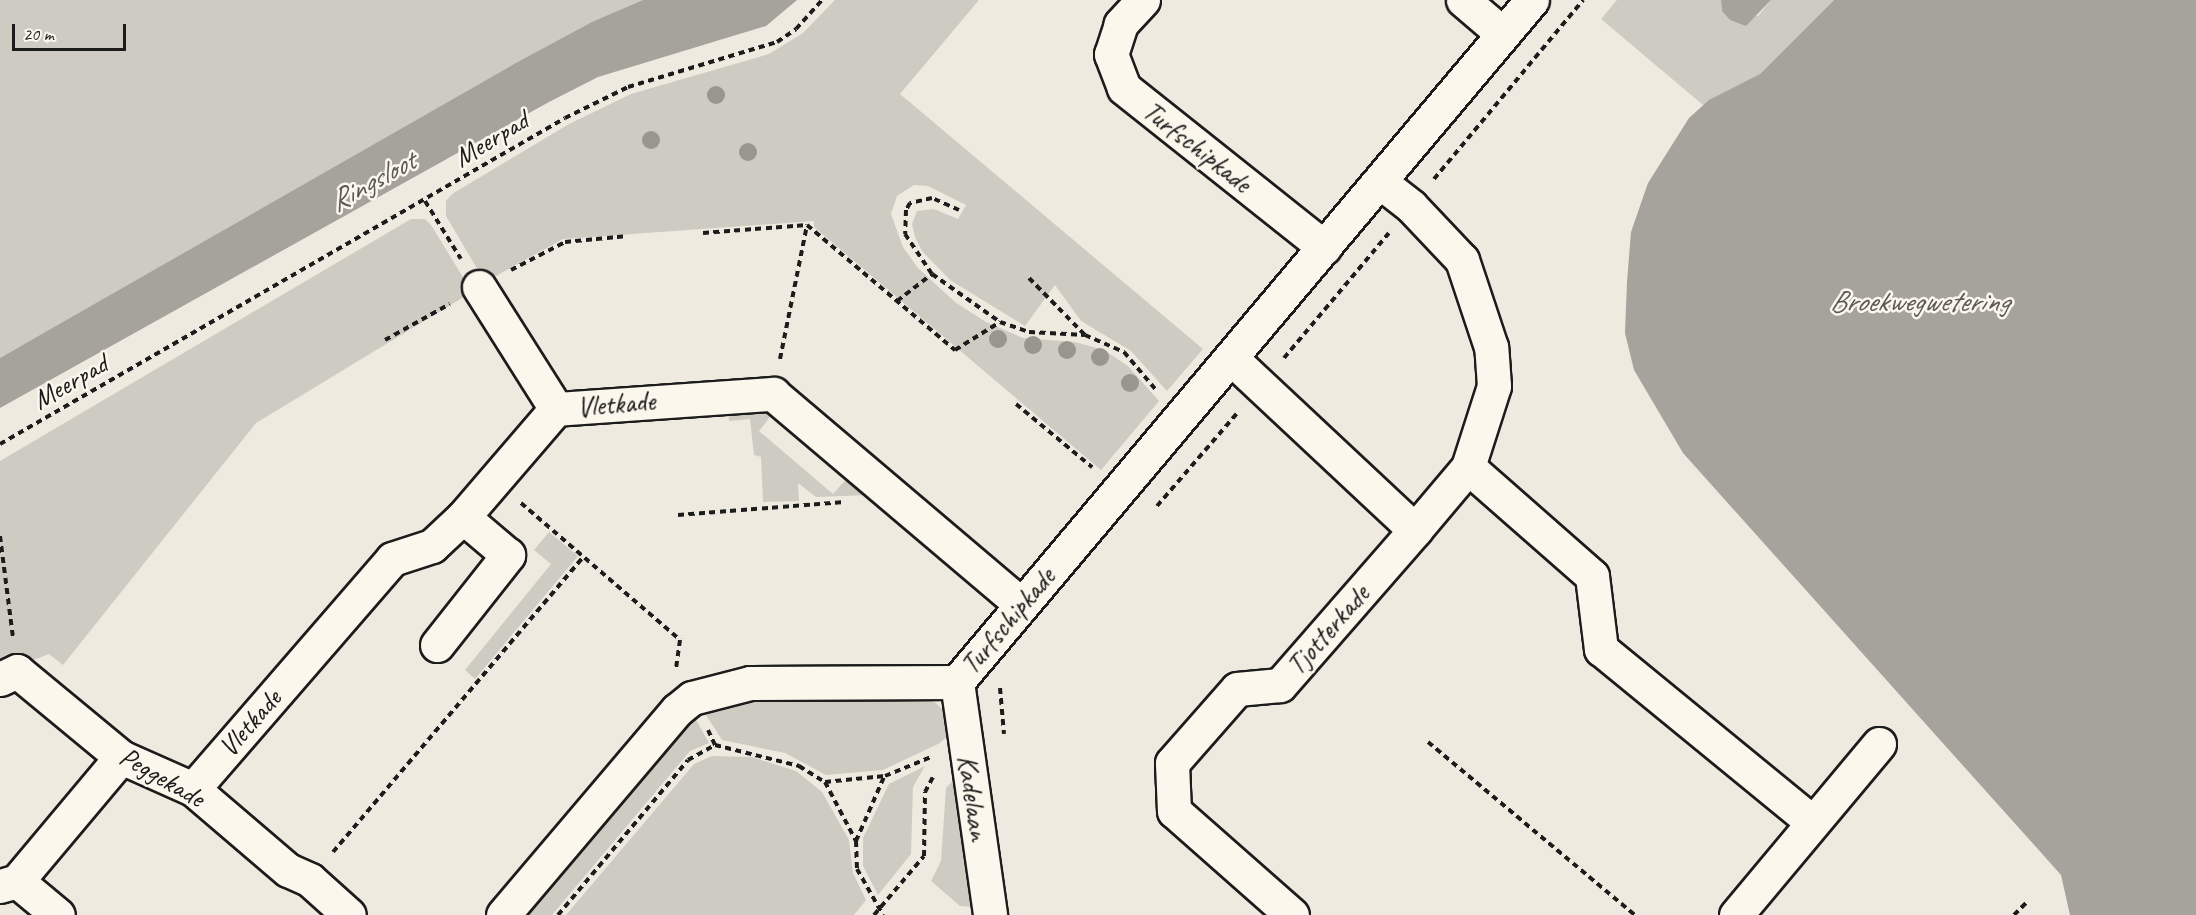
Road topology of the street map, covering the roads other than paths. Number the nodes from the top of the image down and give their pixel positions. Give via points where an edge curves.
1 (1463, 0) edge
2 (1532, 0) edge
3 (1125, 10) edge
4 (1503, 34) junction
5 (1380, 182) junction
6 (1324, 248) junction
7 (479, 287) road end
8 (1231, 358) junction
9 (556, 409) junction
10 (1468, 467) junction
11 (463, 517) junction
12 (1415, 530) junction
13 (1022, 605) junction
14 (437, 645) dead end
15 (9, 675) edge
16 (957, 682) junction
17 (1879, 744) dead end
18 (121, 757) junction
19 (193, 789) junction
20 (1811, 821) junction
21 (8, 884) edge
22 (58, 915) edge
23 (349, 915) edge
24 (503, 915) edge
25 (990, 915) edge
26 (1292, 915) edge
27 (1736, 915) edge

1 - 4 street
2 - 4 street, Turfschipkade
3 - 6 street, Turfschipkade via 1111,54 1124,88
4 - 5 street, Turfschipkade
5 - 6 street, Turfschipkade
5 - 10 street, Tjotterkade via 1411,206 1462,260 1491,347 1494,386
6 - 8 street, Turfschipkade
7 - 9 street
8 - 12 street
8 - 13 street, Turfschipkade
9 - 11 street, Vletkade
9 - 13 street, Vletkade via 773,394
10 - 12 street, Tjotterkade
10 - 20 street via 1592,576 1601,649
11 - 14 street via 508,555
11 - 19 street, Vletkade via 432,546 392,559
12 - 26 street, Tjotterkade via 1280,685 1237,689 1172,763 1174,811
13 - 16 street, Turfschipkade
15 - 18 street, Peggekade
16 - 24 street, Turfschipkade via 750,683 692,698 677,710
16 - 25 street, Kadelaan via 954,740
17 - 20 street
18 - 19 street, Peggekade
18 - 21 street
19 - 23 street, Peggekade via 288,870 310,880
20 - 27 street
21 - 22 street

